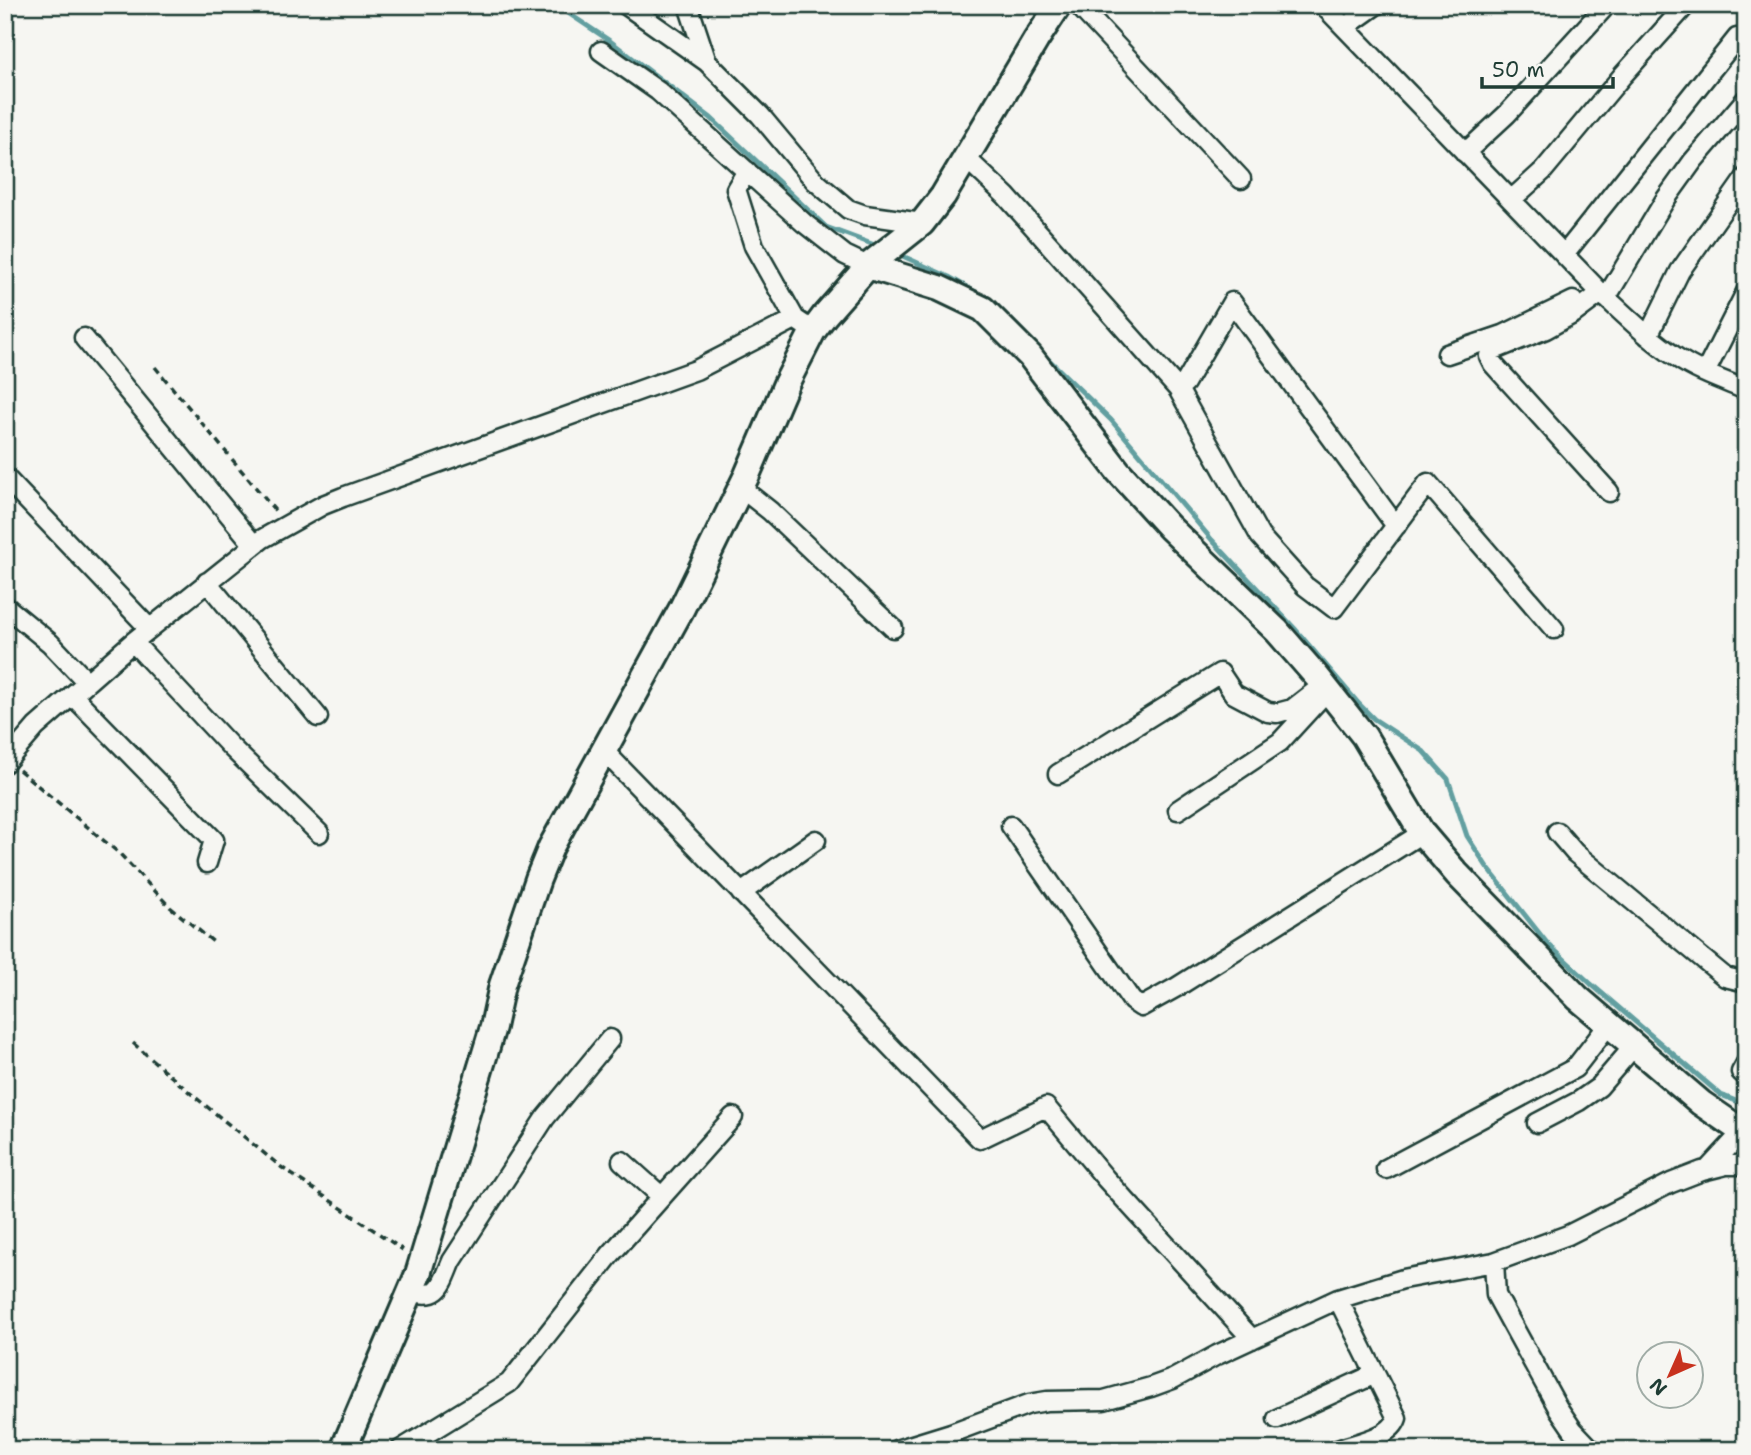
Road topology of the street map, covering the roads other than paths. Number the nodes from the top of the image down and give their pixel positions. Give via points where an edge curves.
1 (625, 5) edge
2 (688, 5) edge
3 (1059, 5) edge
4 (1077, 5) edge
5 (1323, 5) edge
6 (1376, 5) edge
7 (1686, 5) edge
8 (1603, 9) dead end
9 (1345, 27) junction
10 (1737, 38) dead end
11 (601, 51) dead end
12 (707, 62) junction
13 (1746, 99) edge
14 (1465, 153) junction
15 (967, 159) junction
16 (747, 171) junction
17 (1746, 177) edge
18 (1241, 179) dead end
19 (1511, 200) junction
20 (922, 223) junction
21 (1564, 255) junction
22 (868, 266) junction
23 (1600, 292) junction
24 (1746, 292) edge
25 (804, 325) junction
26 (1648, 336) junction
27 (84, 338) dead end
28 (1447, 355) dead end
29 (1705, 373) junction
30 (1178, 389) junction
31 (1746, 390) edge
32 (5, 477) edge
33 (741, 488) junction
34 (1609, 492) dead end
35 (1396, 526) junction
36 (254, 545) junction
37 (207, 582) junction
38 (5, 606) edge
39 (149, 628) junction
40 (892, 628) dead end
41 (1554, 629) dead end
42 (133, 642) junction
43 (87, 682) junction
44 (1325, 688) junction
45 (72, 695) junction
46 (318, 716) dead end
47 (604, 751) junction
48 (7, 761) edge
49 (1058, 774) dead end
50 (1178, 810) dead end
51 (1011, 826) dead end
52 (1422, 832) junction
53 (1557, 832) dead end
54 (318, 833) dead end
55 (816, 840) dead end
56 (208, 863) dead end
57 (741, 893) junction
58 (1746, 982) edge
59 (1609, 1024) junction
60 (610, 1039) dead end
61 (1634, 1046) junction
62 (1746, 1063) edge
63 (1746, 1076) edge
64 (733, 1117) dead end
65 (1537, 1124) dead end
66 (1745, 1131) edge
67 (621, 1161) dead end
68 (1746, 1165) edge
69 (1386, 1169) dead end
70 (1707, 1170) junction
71 (661, 1196) junction
72 (1494, 1262) junction
73 (411, 1291) junction
74 (1338, 1298) junction
75 (1252, 1339) junction
76 (1375, 1374) junction
77 (1277, 1419) dead end
78 (343, 1450) edge
79 (400, 1450) edge
80 (896, 1450) edge
81 (1337, 1450) edge
82 (1592, 1450) edge

1 - 12 street
2 - 12 street
3 - 15 main road
4 - 18 street
5 - 9 street
6 - 9 street
7 - 19 street via 1543,171
8 - 14 street
9 - 14 street
10 - 21 street
11 - 16 street via 658,91
12 - 20 street via 760,115 815,181 848,209
13 - 23 street via 1693,161
14 - 19 street
15 - 20 main road
15 - 30 street via 1006,196
16 - 22 street via 804,223 845,255
16 - 25 street via 736,189 754,246
17 - 26 street via 1680,271
19 - 21 street
20 - 22 main road
21 - 23 street
22 - 25 main road via 825,315
22 - 44 main road via 939,288 983,309 1030,356 1118,471 1277,631
23 - 26 street
23 - 28 street
23 - 34 street via 1573,314 1494,349 1489,356
24 - 29 street
25 - 33 main road via 786,384
25 - 36 street via 696,370 343,497
26 - 29 street
27 - 36 street
29 - 31 street
30 - 35 street via 1260,536 1305,586 1334,608
30 - 35 street via 1232,302
32 - 39 street
33 - 40 street
33 - 47 main road
35 - 41 street via 1428,483
36 - 37 street
37 - 39 street
37 - 46 street
38 - 43 street
39 - 42 street
42 - 43 street
42 - 54 street
43 - 45 street
44 - 49 street via 1292,709 1268,712 1234,695 1220,673
44 - 50 street via 1280,741
44 - 52 main road via 1364,736
45 - 48 street
45 - 56 street via 214,840
47 - 57 street
47 - 73 main road via 538,879
51 - 52 street via 1132,1001 1141,1007
52 - 59 main road via 1578,998
53 - 58 street via 1725,977
55 - 57 street
57 - 75 street via 980,1139 1046,1107
59 - 61 main road
59 - 69 street via 1575,1068
60 - 73 street via 545,1118 452,1261 442,1284 426,1296
61 - 65 street via 1599,1087
61 - 66 main road via 1701,1103
62 - 63 street via 1741,1072
64 - 71 street
66 - 70 street
67 - 71 street
68 - 70 street
70 - 72 street via 1568,1235
71 - 79 street via 509,1384
72 - 74 street via 1403,1279
72 - 82 street via 1496,1295 1558,1408
73 - 78 main road
74 - 75 street
74 - 76 street
75 - 80 street via 1152,1387 1104,1400 1029,1404
76 - 77 street
76 - 81 street via 1397,1418 1395,1424 1387,1432

